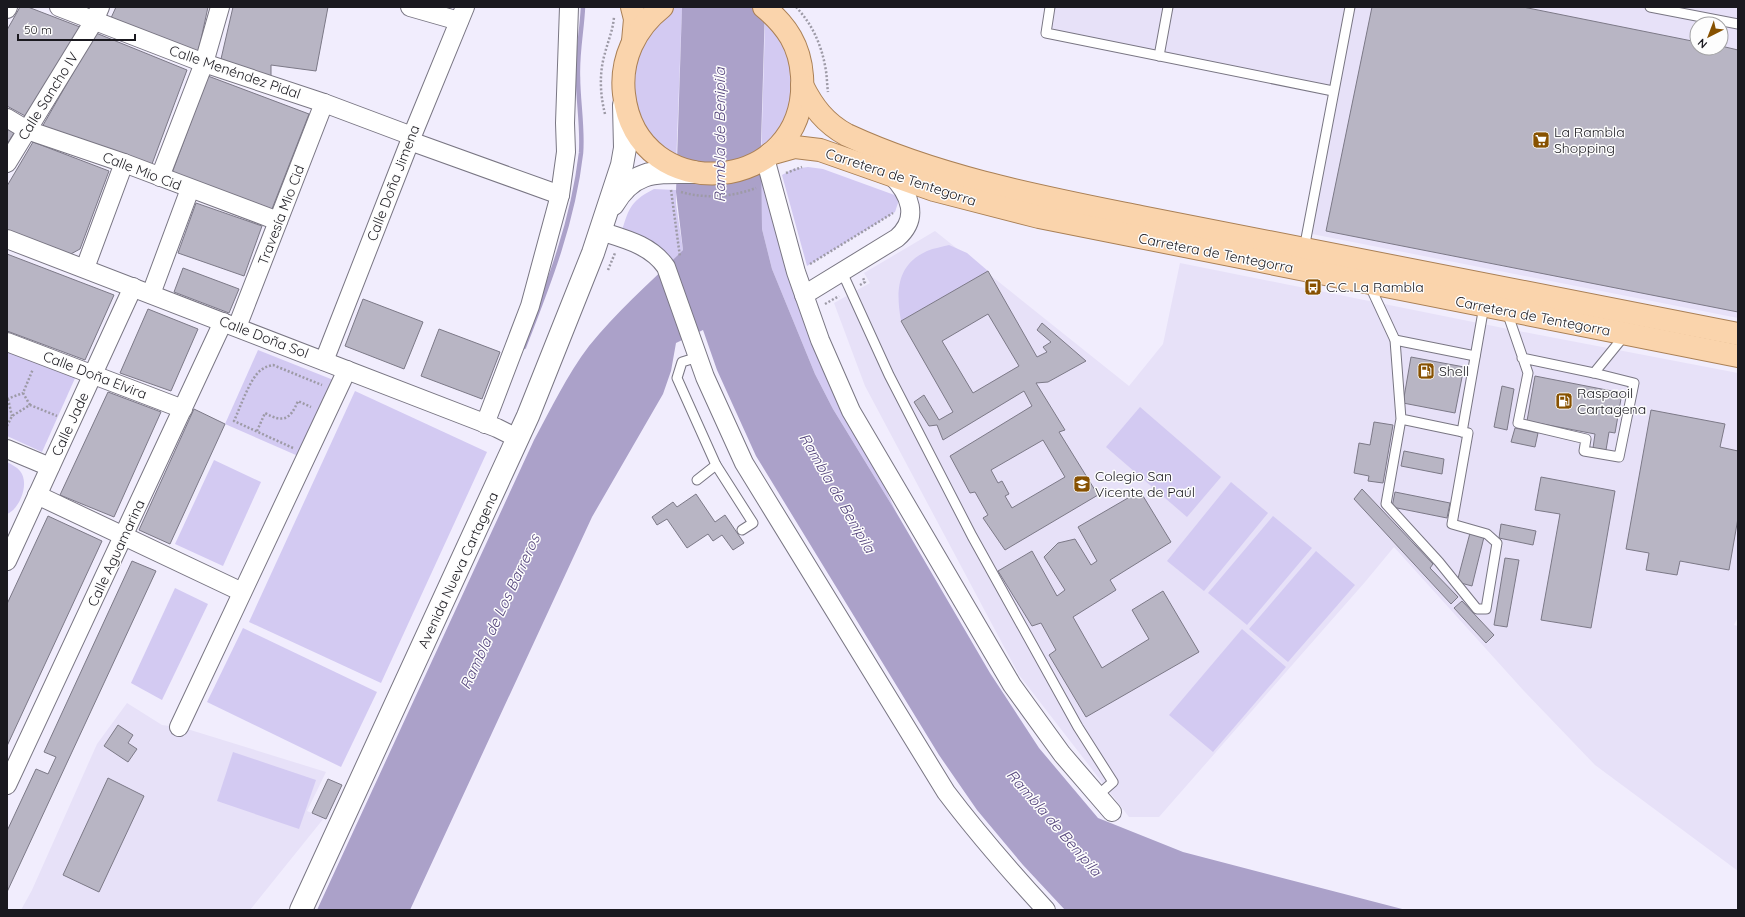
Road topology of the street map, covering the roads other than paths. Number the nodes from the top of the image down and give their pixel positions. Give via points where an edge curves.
1 (59, 7) edge
2 (220, 7) edge
3 (410, 7) edge
4 (569, 7) edge
5 (662, 7) edge
6 (764, 7) edge
7 (1050, 7) edge
8 (1168, 7) edge
9 (1350, 7) edge
10 (1650, 7) edge
11 (623, 10) edge
12 (97, 14) edge
13 (462, 14) edge
14 (1738, 24) edge
15 (632, 41) junction
16 (1159, 56) junction
17 (204, 63) junction
18 (802, 85) junction
19 (1333, 91) junction
20 (624, 98) junction
21 (324, 103) junction
22 (7, 118) edge
23 (27, 130) junction
24 (411, 138) junction
25 (765, 157) junction
26 (7, 163) edge
27 (124, 163) junction
28 (891, 176) junction
29 (160, 177) junction
30 (678, 178) junction
31 (190, 189) junction
32 (560, 195) junction
33 (278, 221) junction
34 (601, 228) junction
35 (7, 238) edge
36 (1304, 249) junction
37 (85, 268) junction
38 (842, 272) junction
39 (1368, 283) junction
40 (134, 287) junction
41 (151, 294) junction
42 (804, 295) junction
43 (1484, 306) junction
44 (1507, 310) junction
45 (230, 324) junction
46 (1626, 334) junction
47 (1738, 334) edge
48 (1395, 340) junction
49 (7, 342) edge
50 (1475, 356) junction
51 (1738, 356) edge
52 (698, 357) junction
53 (1522, 358) junction
54 (324, 361) junction
55 (347, 370) junction
56 (1594, 373) junction
57 (92, 374) junction
58 (183, 409) junction
59 (1401, 419) junction
60 (485, 424) junction
61 (1462, 432) junction
62 (519, 439) junction
63 (7, 449) edge
64 (716, 465) junction
65 (50, 467) junction
66 (696, 480) dead end
67 (37, 495) junction
68 (742, 530) dead end
69 (12, 534) edge
70 (123, 537) junction
71 (7, 561) edge
72 (242, 592) junction
73 (178, 727) dead end
74 (7, 784) edge
75 (1097, 796) junction
76 (1112, 812) dead end
77 (301, 910) edge
78 (1046, 910) edge

1 - 12 street, Calle Menéndez Pidal
2 - 17 street
3 - 13 street
4 - 32 street via 566,152
5 - 15 main road via 648,18
6 - 18 main road via 781,23 793,40 801,63
7 - 16 lane via 1046,33
8 - 16 lane
9 - 19 lane
10 - 14 lane
11 - 15 main road via 635,19
12 - 17 street, Calle Menéndez Pidal
12 - 23 street, Calle Sancho IV
13 - 24 street, Calle Doña Jimena
15 - 20 main road via 624,69
16 - 19 lane
17 - 21 street, Calle Menéndez Pidal
17 - 29 street
18 - 25 main road via 800,107 792,128 786,138
18 - 36 main road, Carretera de Tentegorra via 816,110 836,129 870,145 940,170 1042,197
19 - 36 lane
20 - 30 main road via 633,126 644,142
20 - 34 main road, Avenida Nueva Cartagena via 624,156
21 - 24 street, Calle Menéndez Pidal
21 - 33 street, Travesía Mio Cid
22 - 23 street, Calle Mio Cid
23 - 26 street, Calle Sancho IV
23 - 27 street, Calle Mio Cid
24 - 32 street, Calle Menéndez Pidal
24 - 54 street, Calle Doña Jimena
25 - 28 main road, Carretera de Tentegorra via 795,148 820,150
25 - 30 main road via 745,168 728,173
25 - 42 street via 766,184
27 - 29 street, Calle Mio Cid
27 - 37 street
28 - 38 street via 900,184 909,200 910,218 907,226 897,238
28 - 39 main road, Carretera de Tentegorra via 957,197 1039,217
29 - 31 street, Calle Mio Cid
30 - 34 main road, Avenida Nueva Cartagena via 650,173 634,181 614,202
31 - 33 street, Calle Mio Cid
31 - 41 street
32 - 60 street via 530,306
33 - 45 street, Travesía Mio Cid
34 - 52 street via 648,249 666,267
34 - 62 main road, Avenida Nueva Cartagena
35 - 37 street, Calle Doña Sol
36 - 47 main road, Carretera de Tentegorra
37 - 40 street, Calle Doña Sol
38 - 42 street
38 - 75 lane via 889,375 972,536 1078,727 1113,782
39 - 43 main road, Carretera de Tentegorra
39 - 48 lane
40 - 41 street, Calle Doña Sol
40 - 57 street, Calle Jade
41 - 45 street, Calle Doña Sol
42 - 75 street via 820,340 851,410 901,497 1012,685 1062,754
43 - 44 main road, Carretera de Tentegorra
43 - 50 lane
44 - 46 main road, Carretera de Tentegorra
44 - 53 lane
45 - 54 street, Calle Doña Sol
45 - 58 street, Calle Aguamarina
46 - 51 main road, Carretera de Tentegorra
46 - 56 lane
48 - 50 lane
48 - 59 lane
49 - 57 street, Calle Doña Elvira
50 - 61 lane
52 - 64 lane via 682,362 677,378
52 - 78 street via 724,422 744,463 927,762 967,820
53 - 56 lane
53 - 56 lane via 1528,373 1518,423 1586,439 1584,451 1619,457 1634,383
54 - 55 street, Calle Doña Sol
55 - 60 street, Calle Doña Sol
55 - 72 street
57 - 58 street, Calle Doña Elvira
57 - 65 street, Calle Jade
58 - 70 street, Calle Aguamarina
59 - 61 lane
59 - 61 lane via 1386,504 1439,562 1477,609 1486,609 1497,543 1486,534 1452,524 1468,433
60 - 62 street, Calle Doña Sol
62 - 77 main road, Avenida Nueva Cartagena
63 - 65 street
64 - 66 lane
64 - 68 lane via 753,523
65 - 67 street, Calle Jade
67 - 69 street, Calle Jade
67 - 70 street
69 - 71 street, Calle Jade
70 - 72 street
70 - 74 street, Calle Aguamarina
72 - 73 street
75 - 76 street

